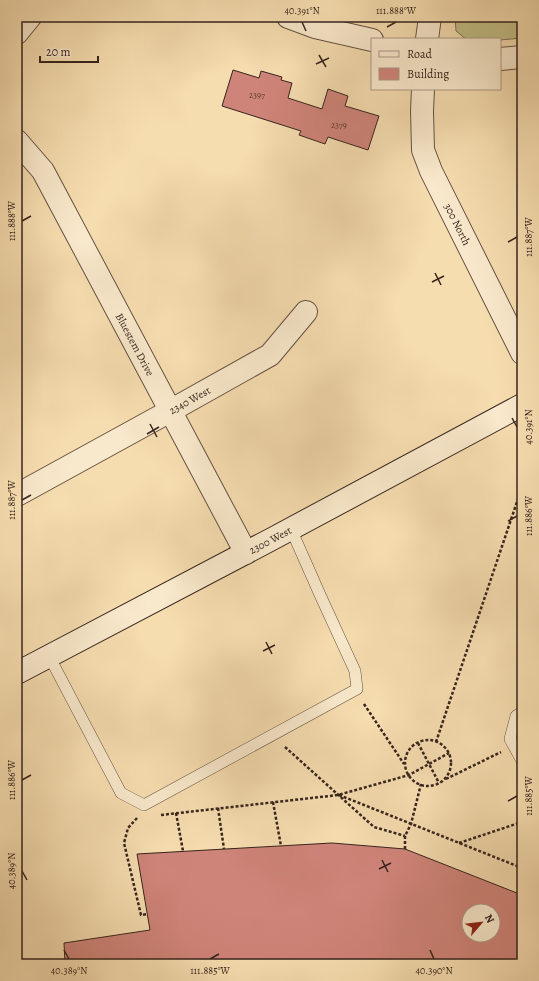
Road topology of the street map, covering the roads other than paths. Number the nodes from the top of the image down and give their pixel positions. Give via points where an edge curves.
1 (30, 17) edge
2 (288, 17) edge
3 (430, 17) edge
4 (17, 33) edge
5 (427, 38) edge
6 (371, 40) edge
7 (522, 57) edge
8 (501, 59) edge
9 (423, 90) edge
10 (17, 140) edge
11 (306, 312) dead end
12 (522, 353) edge
13 (522, 405) edge
14 (170, 411) junction
15 (17, 494) edge
16 (291, 529) junction
17 (246, 553) junction
18 (49, 656) junction
19 (17, 673) edge
20 (522, 712) edge
21 (522, 761) edge

1 - 4 street
2 - 6 street via 315,27
3 - 5 street
7 - 8 street
9 - 12 street, 300 North via 423,150 431,171
10 - 14 street, Bluestem Drive via 43,171
11 - 14 street, 2340 West via 270,356
13 - 16 street, 2300 West
14 - 15 street, 2340 West
14 - 17 street, Bluestem Drive
16 - 17 street, 2300 West
16 - 18 lane via 355,671 356,689 144,805 121,793
17 - 18 street, 2300 West
18 - 19 street, 2300 West
20 - 21 lane via 516,716 510,739

